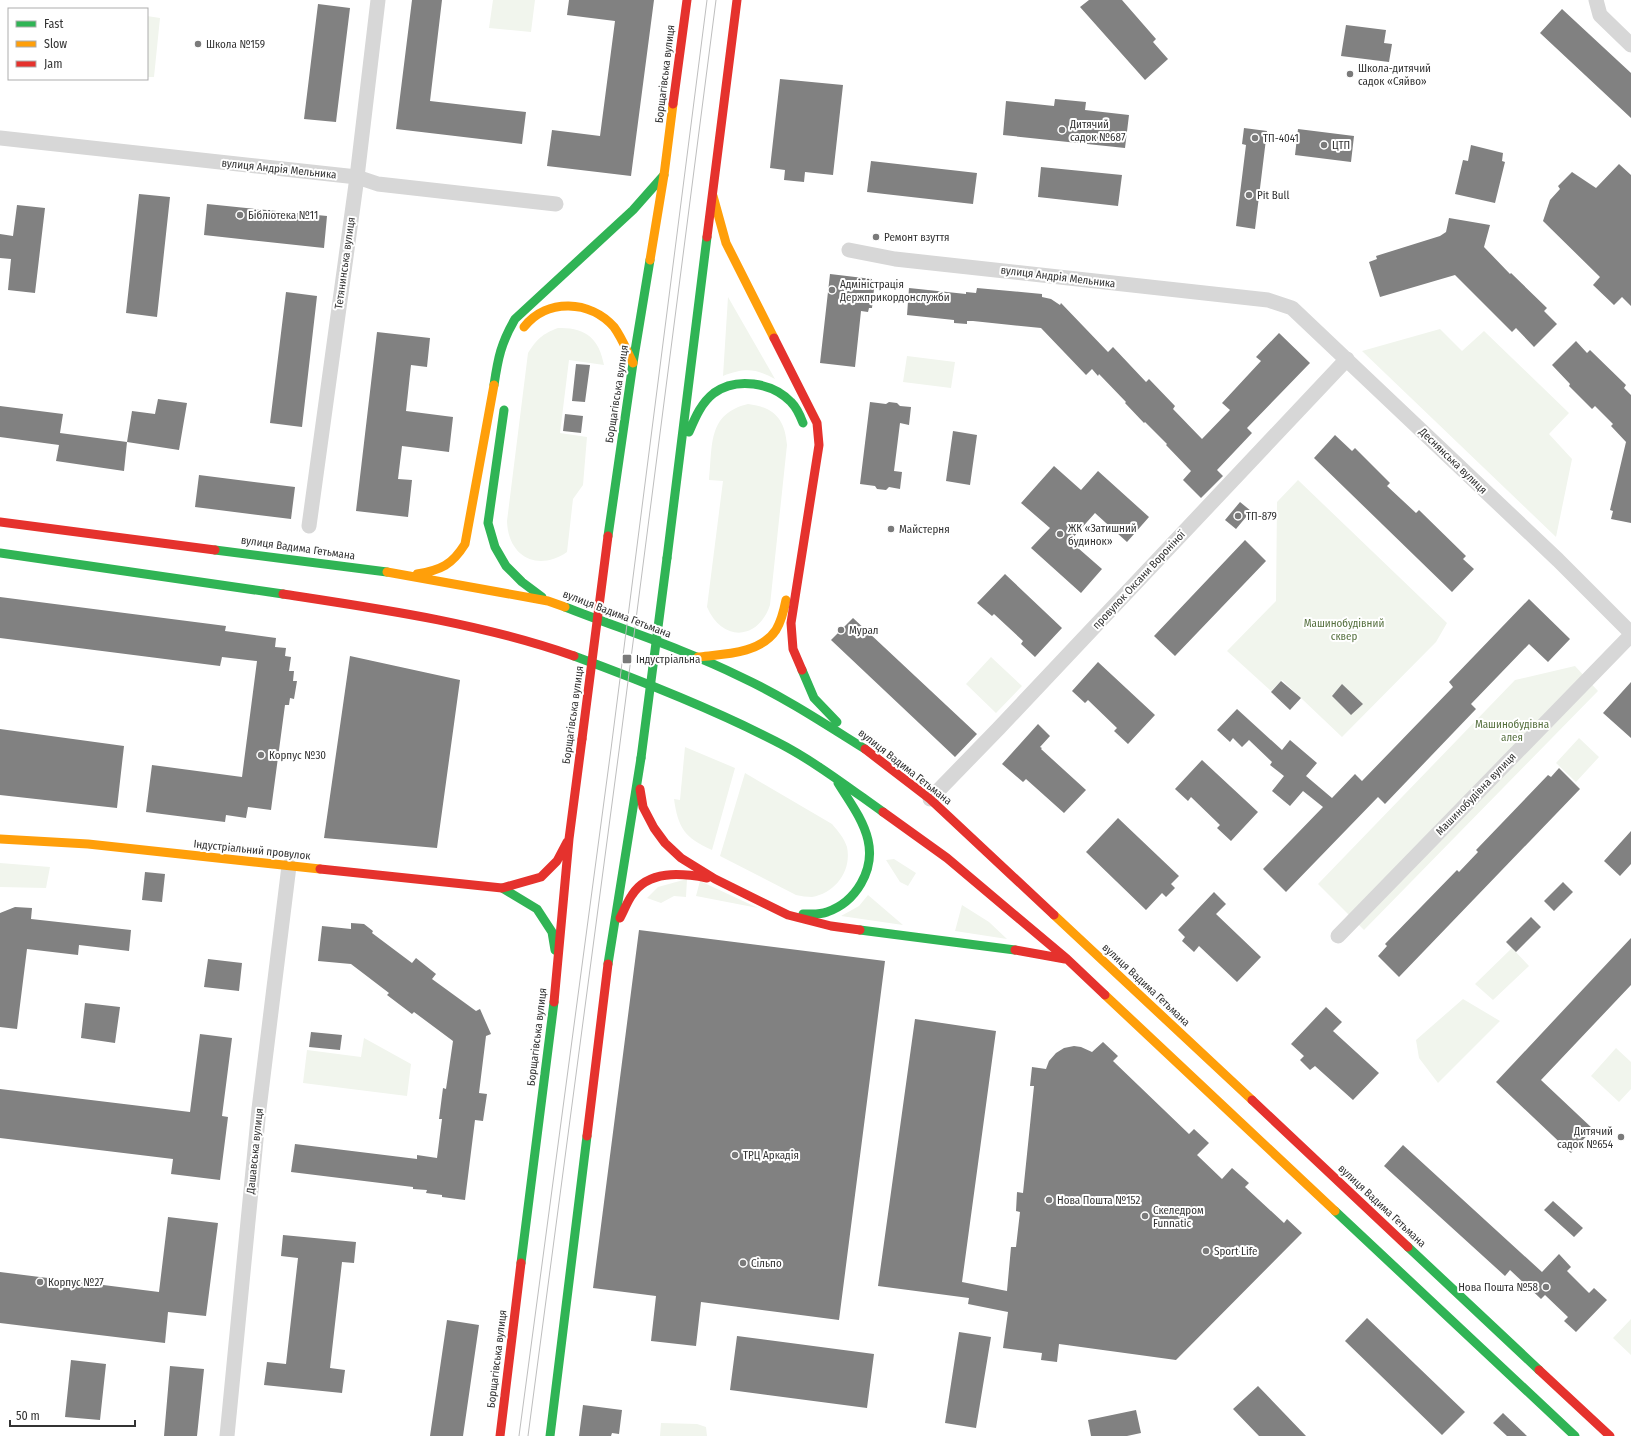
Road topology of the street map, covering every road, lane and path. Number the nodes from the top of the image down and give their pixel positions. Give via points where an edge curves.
1 (378, 0) edge
2 (687, 0) edge
3 (737, 0) edge
4 (1596, 0) edge
5 (1631, 45) edge
6 (0, 138) edge
7 (664, 175) junction
8 (357, 177) junction
9 (713, 196) junction
10 (556, 204) dead end
11 (849, 250) dead end
12 (1268, 300) joint
13 (520, 333) dead end
14 (1347, 359) junction
15 (633, 363) junction
16 (504, 404) dead end
17 (805, 430) dead end
18 (679, 462) junction
19 (0, 522) edge
20 (309, 526) dead end
21 (0, 553) edge
22 (409, 575) junction
23 (788, 582) dead end
24 (548, 601) junction
25 (1631, 634) edge
26 (696, 657) junction
27 (867, 750) junction
28 (834, 777) junction
29 (638, 782) junction
30 (930, 799) junction
31 (0, 839) edge
32 (569, 839) junction
33 (289, 866) junction
34 (715, 879) junction
35 (502, 888) junction
36 (788, 915) junction
37 (612, 933) junction
38 (1338, 936) dead end
39 (1067, 959) junction
40 (558, 968) junction
41 (227, 1436) edge
42 (500, 1436) edge
43 (550, 1436) edge
44 (1575, 1436) edge
45 (1610, 1436) edge

1 - 8 street, Тетянинська вулиця
2 - 7 main road, Борщагівська вулиця
3 - 9 main road
4 - 5 street via 1600,15
6 - 8 street, вулиця Андрія Мельника
7 - 15 main road, Борщагівська вулиця
7 - 22 main road via 633,210 515,319 505,336 499,355 465,544 460,554 436,572
8 - 10 street, вулиця Андрія Мельника via 378,184
8 - 20 street, Тетянинська вулиця
9 - 18 main road
9 - 27 main road via 726,243 817,424 819,445 791,623 793,649 814,698
11 - 12 street, вулиця Андрія Мельника via 895,259
12 - 14 street, Деснянська вулиця via 1292,308
13 - 15 main road via 527,322 543,311 561,305 580,306 601,316 614,328
14 - 25 street, Деснянська вулиця via 1558,560
14 - 30 street, провулок Оксани Вороніної
15 - 32 main road, Борщагівська вулиця, bridge
16 - 24 main road via 488,523 490,536 508,570 520,582
17 - 18 main road via 791,402 775,390 757,384 738,384 719,390 704,403 694,419
18 - 29 main road, bridge
19 - 22 main road, вулиця Вадима Гетьмана
21 - 28 main road via 399,612 539,644 707,709 776,741
22 - 24 main road, вулиця Вадима Гетьмана
23 - 26 main road via 784,613 770,637 750,650
24 - 26 main road, вулиця Вадима Гетьмана
25 - 38 street, Машинобудівна вулиця
26 - 27 main road, вулиця Вадима Гетьмана via 742,677
27 - 30 main road, вулиця Вадима Гетьмана
28 - 36 main road via 862,825 868,840 870,862 860,886 848,900 829,912
28 - 39 main road via 947,858
29 - 34 main road via 643,807 665,843 681,858
29 - 37 main road
30 - 45 main road, вулиця Вадима Гетьмана
31 - 33 main road, Індустріальний провулок via 88,844
32 - 35 main road, Індустріальний провулок via 558,861 541,877
32 - 40 main road, Борщагівська вулиця
33 - 35 main road, Індустріальний провулок
33 - 41 street, Дашавська вулиця via 259,1109
34 - 36 main road
34 - 37 main road via 685,874 657,876 633,894
35 - 40 main road, Індустріальний провулок via 537,909 552,932
36 - 39 main road via 831,926
37 - 43 main road
39 - 44 main road
40 - 42 main road, Борщагівська вулиця

